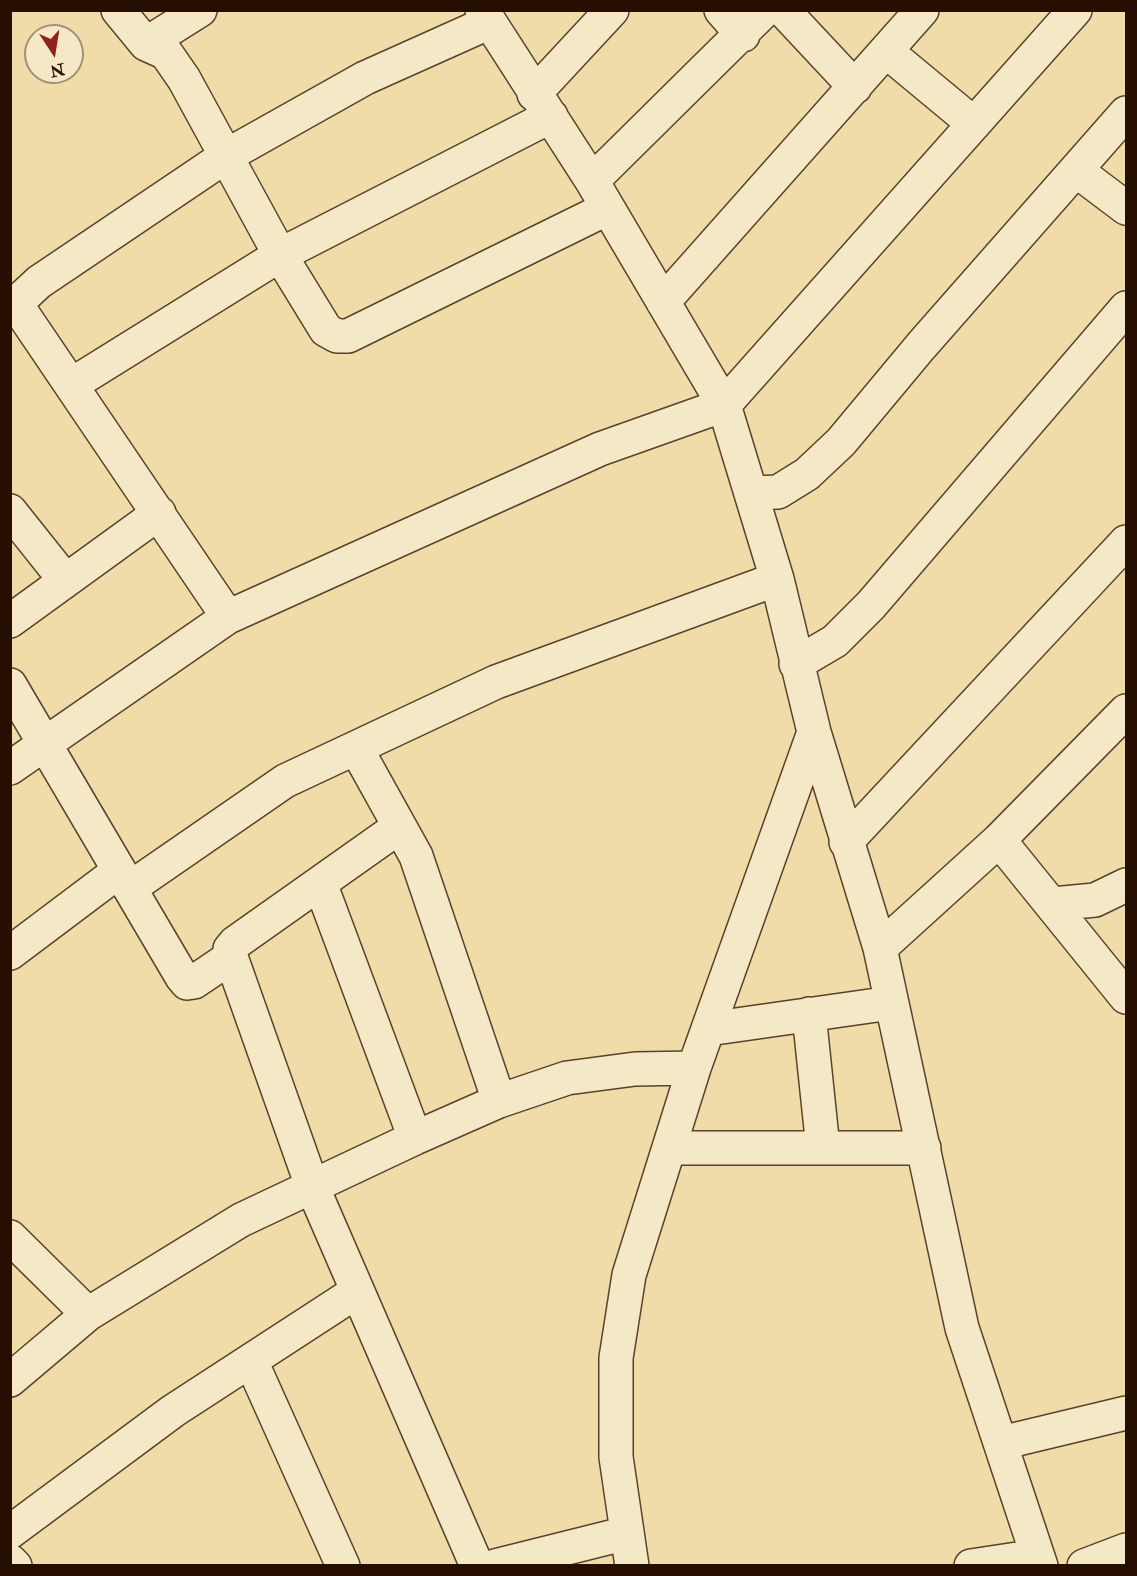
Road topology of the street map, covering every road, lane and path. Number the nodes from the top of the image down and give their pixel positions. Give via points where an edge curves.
1 (118, 10) edge
2 (200, 10) edge
3 (612, 10) edge
4 (721, 10) edge
5 (765, 10) edge
6 (783, 10) edge
7 (922, 10) edge
8 (1075, 10) edge
9 (486, 16) edge
10 (743, 35) junction
11 (146, 44) junction
12 (886, 51) junction
13 (855, 87) junction
14 (543, 105) junction
15 (1126, 113) edge
16 (974, 124) junction
17 (226, 156) junction
18 (1077, 171) junction
19 (600, 194) junction
20 (1126, 208) edge
21 (280, 255) junction
22 (663, 302) junction
23 (13, 306) edge
24 (1126, 308) edge
25 (71, 385) junction
26 (724, 405) junction
27 (753, 494) junction
28 (10, 511) edge
29 (159, 513) junction
30 (1126, 542) edge
31 (777, 579) junction
32 (65, 580) junction
33 (228, 617) junction
34 (10, 621) edge
35 (796, 664) junction
36 (10, 685) edge
37 (1126, 711) edge
38 (814, 732) junction
39 (46, 744) junction
40 (356, 748) junction
41 (10, 768) edge
42 (399, 827) junction
43 (999, 840) junction
44 (846, 842) junction
45 (124, 880) junction
46 (320, 883) junction
47 (1126, 885) edge
48 (1053, 904) junction
49 (880, 948) junction
50 (10, 952) edge
51 (231, 957) junction
52 (1126, 997) edge
53 (891, 1003) junction
54 (809, 1014) junction
55 (708, 1029) junction
56 (694, 1068) junction
57 (499, 1101) junction
58 (415, 1138) junction
59 (670, 1148) junction
60 (823, 1148) junction
61 (924, 1148) junction
62 (312, 1186) junction
63 (10, 1237) edge
64 (356, 1292) junction
65 (88, 1314) junction
66 (251, 1360) junction
67 (10, 1380) edge
68 (1126, 1413) edge
69 (1001, 1443) junction
70 (10, 1532) edge
71 (627, 1533) junction
72 (1126, 1550) edge
73 (10, 1561) edge
74 (1039, 1561) edge
75 (15, 1566) edge
76 (343, 1566) edge
77 (477, 1566) edge
78 (495, 1566) edge
79 (632, 1566) edge
80 (972, 1566) edge
81 (1084, 1566) edge

1 - 11 street
2 - 11 street
3 - 14 street
4 - 10 street
5 - 10 street
6 - 13 street
7 - 12 street
8 - 16 street
9 - 14 street
9 - 17 street
10 - 19 street
11 - 17 street via 166,53
12 - 13 street
12 - 16 street
13 - 22 street
14 - 19 street
14 - 21 street
15 - 18 street
16 - 26 street
17 - 21 street
17 - 23 street via 39,282
18 - 20 street
18 - 27 street via 841,442 807,474 778,492
19 - 21 street via 348,336 326,330
19 - 22 street
21 - 25 street
22 - 26 street
23 - 25 street
24 - 35 street via 871,605 835,640
25 - 29 street
26 - 27 street
26 - 33 street via 600,449
27 - 31 street
28 - 32 street
29 - 32 street
29 - 33 street
30 - 44 street
31 - 35 street
31 - 40 street via 496,682
32 - 34 street
33 - 39 street
35 - 38 street
36 - 39 street
37 - 43 street
38 - 44 street
38 - 55 street
39 - 41 street
39 - 45 street
40 - 42 street
40 - 45 street via 285,781
42 - 46 street
42 - 57 street via 417,856
43 - 48 street
43 - 49 street
44 - 49 street
45 - 50 street
45 - 51 street via 187,982 194,982
46 - 51 street via 235,943 230,949
46 - 58 street
47 - 48 street via 1095,900
48 - 52 street
49 - 53 street
51 - 62 street
53 - 54 street
53 - 61 street
54 - 55 street
54 - 60 street
55 - 56 street
56 - 57 street via 635,1069 567,1078
56 - 59 street
57 - 58 street
58 - 62 street
59 - 60 street
59 - 71 street via 629,1275 616,1358 616,1458
60 - 61 street
61 - 69 street via 962,1328
62 - 64 street
62 - 65 street via 241,1220
63 - 65 street
64 - 66 street
64 - 77 street
65 - 67 street
66 - 70 street via 173,1411
66 - 76 street
68 - 69 street
69 - 74 street
71 - 78 street
71 - 79 street
72 - 81 street
73 - 75 street
74 - 80 street

